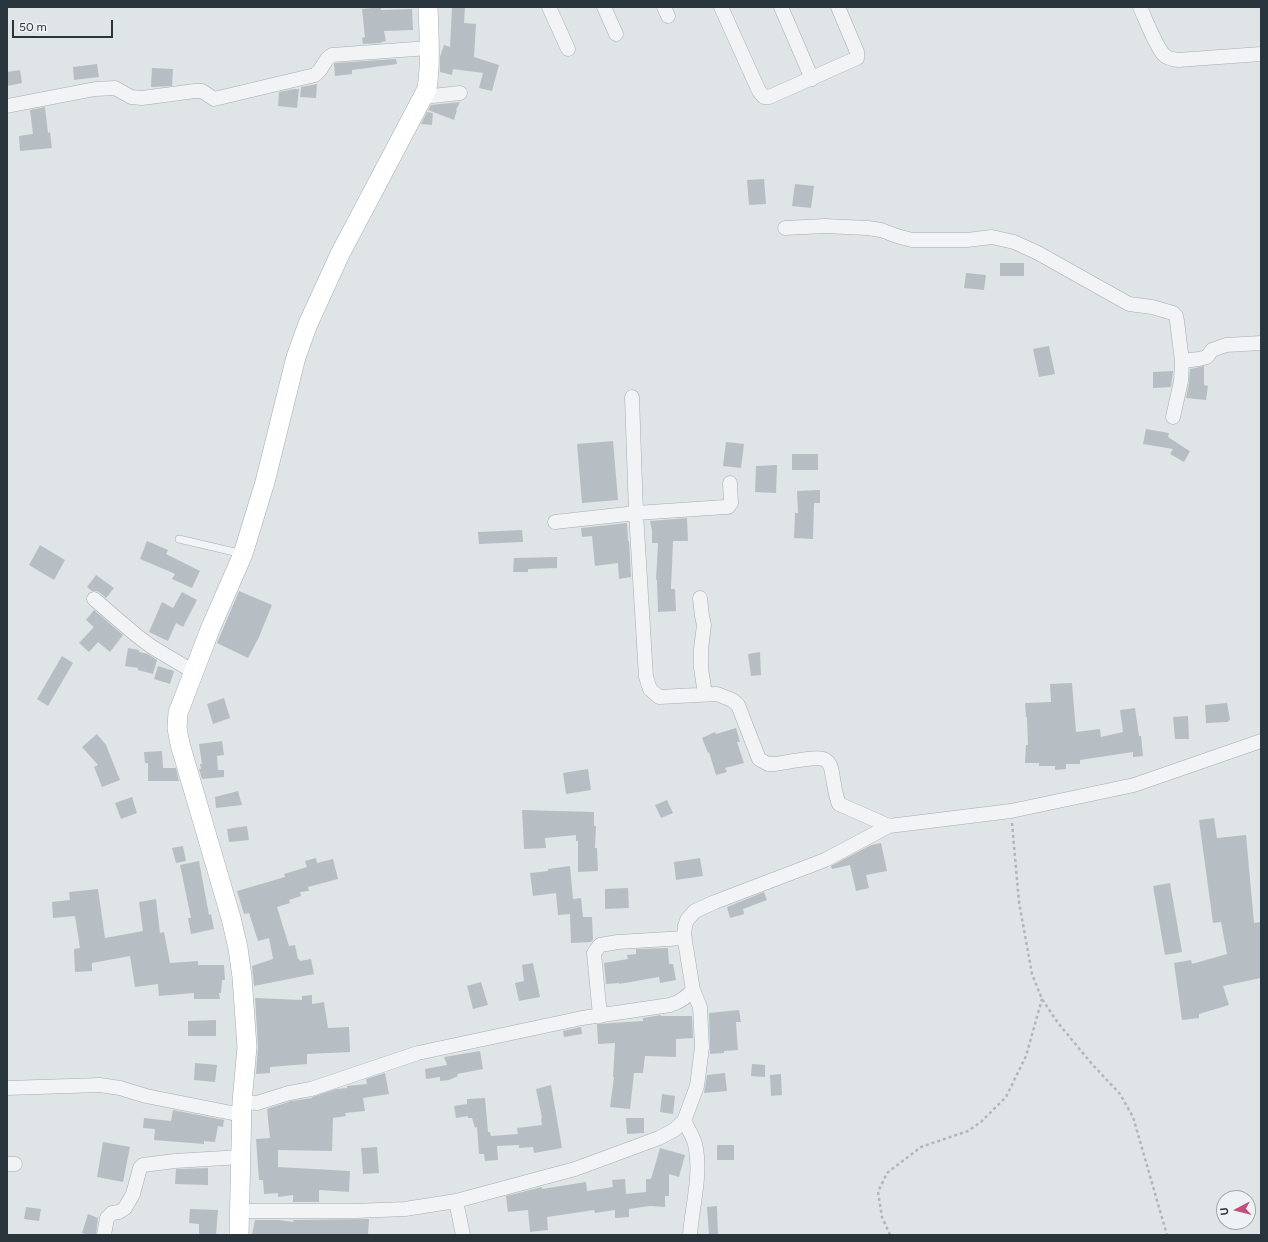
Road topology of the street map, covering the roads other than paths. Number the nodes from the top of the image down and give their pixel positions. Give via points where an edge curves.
1 (428, 7) edge
2 (549, 7) edge
3 (604, 7) edge
4 (721, 7) edge
5 (781, 7) edge
6 (838, 7) edge
7 (1140, 7) edge
8 (616, 34) dead end
9 (429, 48) junction
10 (568, 49) dead end
11 (1261, 54) edge
12 (812, 79) junction
13 (460, 93) dead end
14 (423, 98) junction
15 (7, 106) edge
16 (785, 228) dead end
17 (1261, 343) edge
18 (1182, 361) junction
19 (632, 397) dead end
20 (1172, 417) dead end
21 (730, 483) dead end
22 (636, 513) junction
23 (555, 522) dead end
24 (178, 539) dead end
25 (243, 554) junction
26 (94, 598) dead end
27 (700, 598) dead end
28 (194, 672) junction
29 (705, 694) junction
30 (1261, 741) edge
31 (889, 826) junction
32 (685, 938) junction
33 (693, 990) junction
34 (600, 1016) junction
35 (7, 1088) edge
36 (242, 1109) junction
37 (684, 1121) junction
38 (241, 1157) junction
39 (456, 1200) junction
40 (240, 1211) junction
41 (104, 1235) edge
42 (239, 1235) edge
43 (464, 1235) edge
44 (690, 1235) edge

1 - 9 street
2 - 10 street
3 - 8 street
4 - 12 street via 764,97 769,98
5 - 12 street
6 - 12 street via 857,52 857,58
7 - 11 street via 1158,47 1170,58 1178,60
9 - 14 street via 429,76
9 - 15 street via 332,55 326,59 316,75 214,99 202,91 131,97 115,88 95,89
13 - 14 street
14 - 25 street via 340,254 308,324 296,357 265,482
16 - 18 street via 868,228 912,240 967,240 992,237 1014,242 1129,304 1173,313 1177,321
17 - 18 street via 1226,345 1212,350 1207,357
18 - 20 street via 1181,381
19 - 22 street
21 - 22 street via 732,503 728,507
22 - 23 street
22 - 29 street via 647,683 658,697
24 - 25 lane
25 - 28 street
26 - 28 street via 152,647
27 - 29 street via 704,623 700,668
28 - 36 street via 178,712 177,728 238,948 247,1047
29 - 31 street via 725,696 738,705 759,759 774,764 822,758 830,766 839,804
30 - 31 street via 1134,785 1011,811
31 - 32 street via 825,860 695,911 687,920
32 - 33 street
32 - 34 street via 600,945 594,953
33 - 34 street via 686,998 670,1005
33 - 37 street via 700,1007 702,1047 697,1086
34 - 36 street via 418,1053
35 - 36 street via 100,1084 146,1096
36 - 38 street
37 - 39 street via 659,1138 575,1169
37 - 44 street via 694,1144 696,1159 696,1185
38 - 40 street
38 - 41 street via 143,1165 125,1208 107,1218
39 - 40 street via 405,1208 355,1211
39 - 43 street
40 - 42 street

